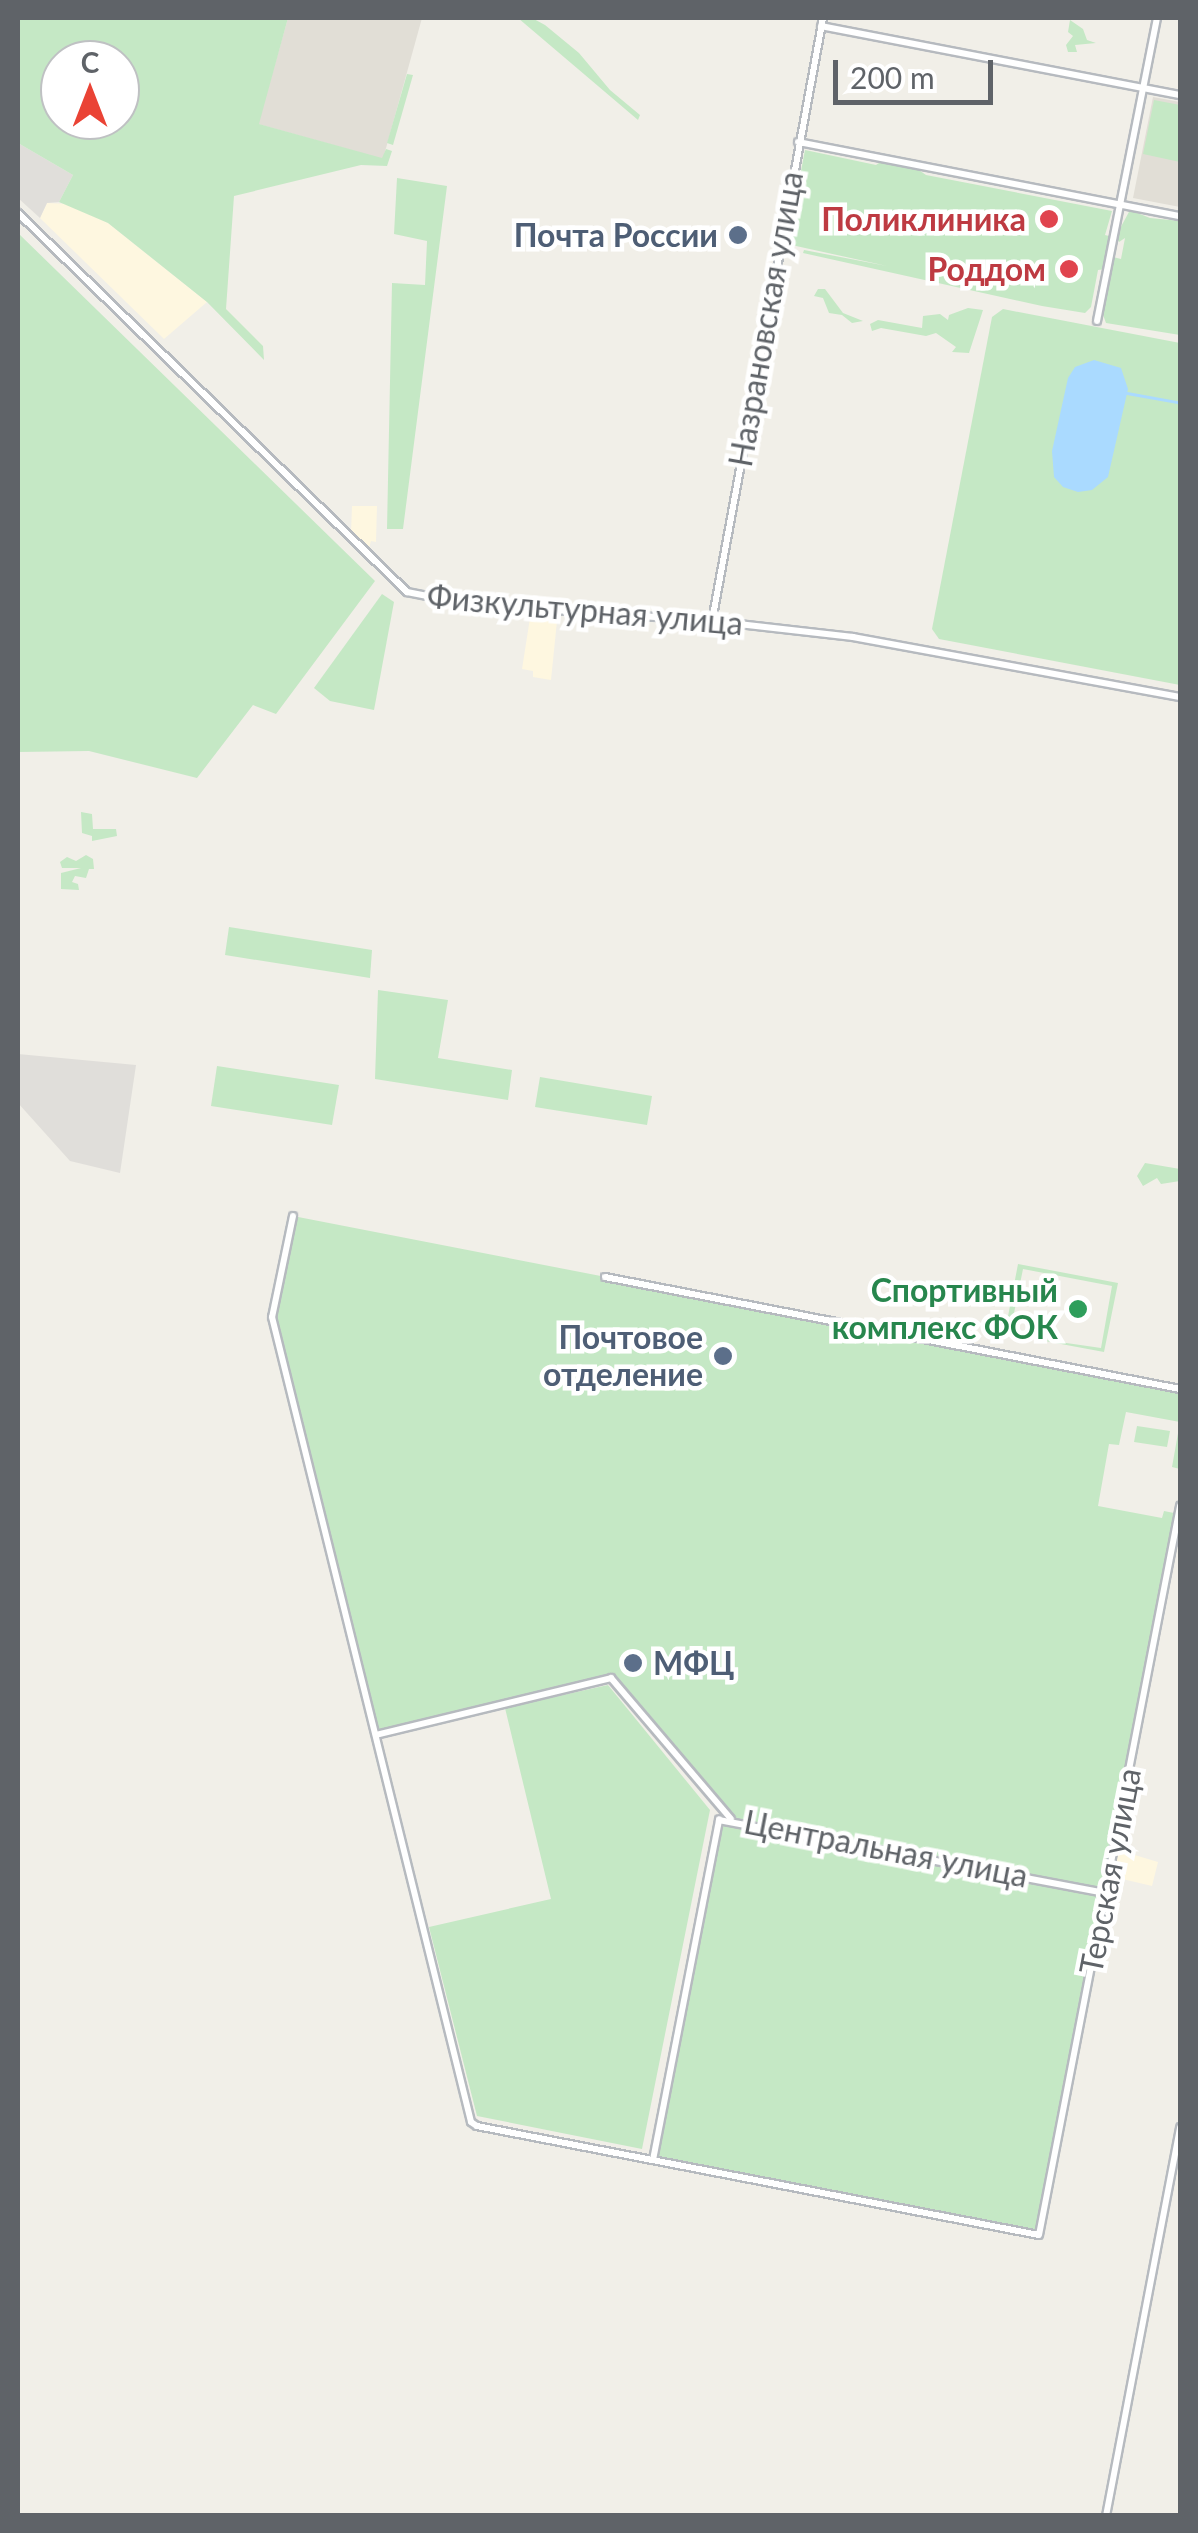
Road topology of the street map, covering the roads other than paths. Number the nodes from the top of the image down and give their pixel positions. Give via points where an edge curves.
1 (1157, 18) edge
2 (822, 22) edge
3 (1144, 88) junction
4 (1180, 94) edge
5 (798, 142) junction
6 (1122, 204) junction
7 (18, 213) edge
8 (1180, 216) edge
9 (1097, 320) dead end
10 (712, 621) junction
11 (1180, 697) edge
12 (293, 1216) dead end
13 (605, 1277) dead end
14 (1180, 1388) edge
15 (1180, 1506) edge
16 (376, 1735) junction
17 (722, 1808) junction
18 (731, 1819) junction
19 (719, 1820) junction
20 (1106, 1893) junction
21 (1180, 2127) edge
22 (653, 2160) junction
23 (1106, 2516) edge

1 - 3 street
2 - 3 street
2 - 5 street, Назрановская улица
3 - 4 street
3 - 6 street
5 - 6 street
5 - 10 street, Назрановская улица
6 - 8 street
6 - 9 street
7 - 10 street, Физкультурная улица via 406,592 468,604
10 - 11 street, Физкультурная улица via 853,637
12 - 16 street via 272,1317
13 - 14 street
15 - 20 street, Терская улица
16 - 17 street, Центральная улица via 612,1678
16 - 22 street via 471,2122
17 - 18 street, Центральная улица
17 - 19 street
18 - 19 street
18 - 20 street, Центральная улица
19 - 22 street
20 - 22 street, Терская улица via 1039,2235
21 - 23 street

